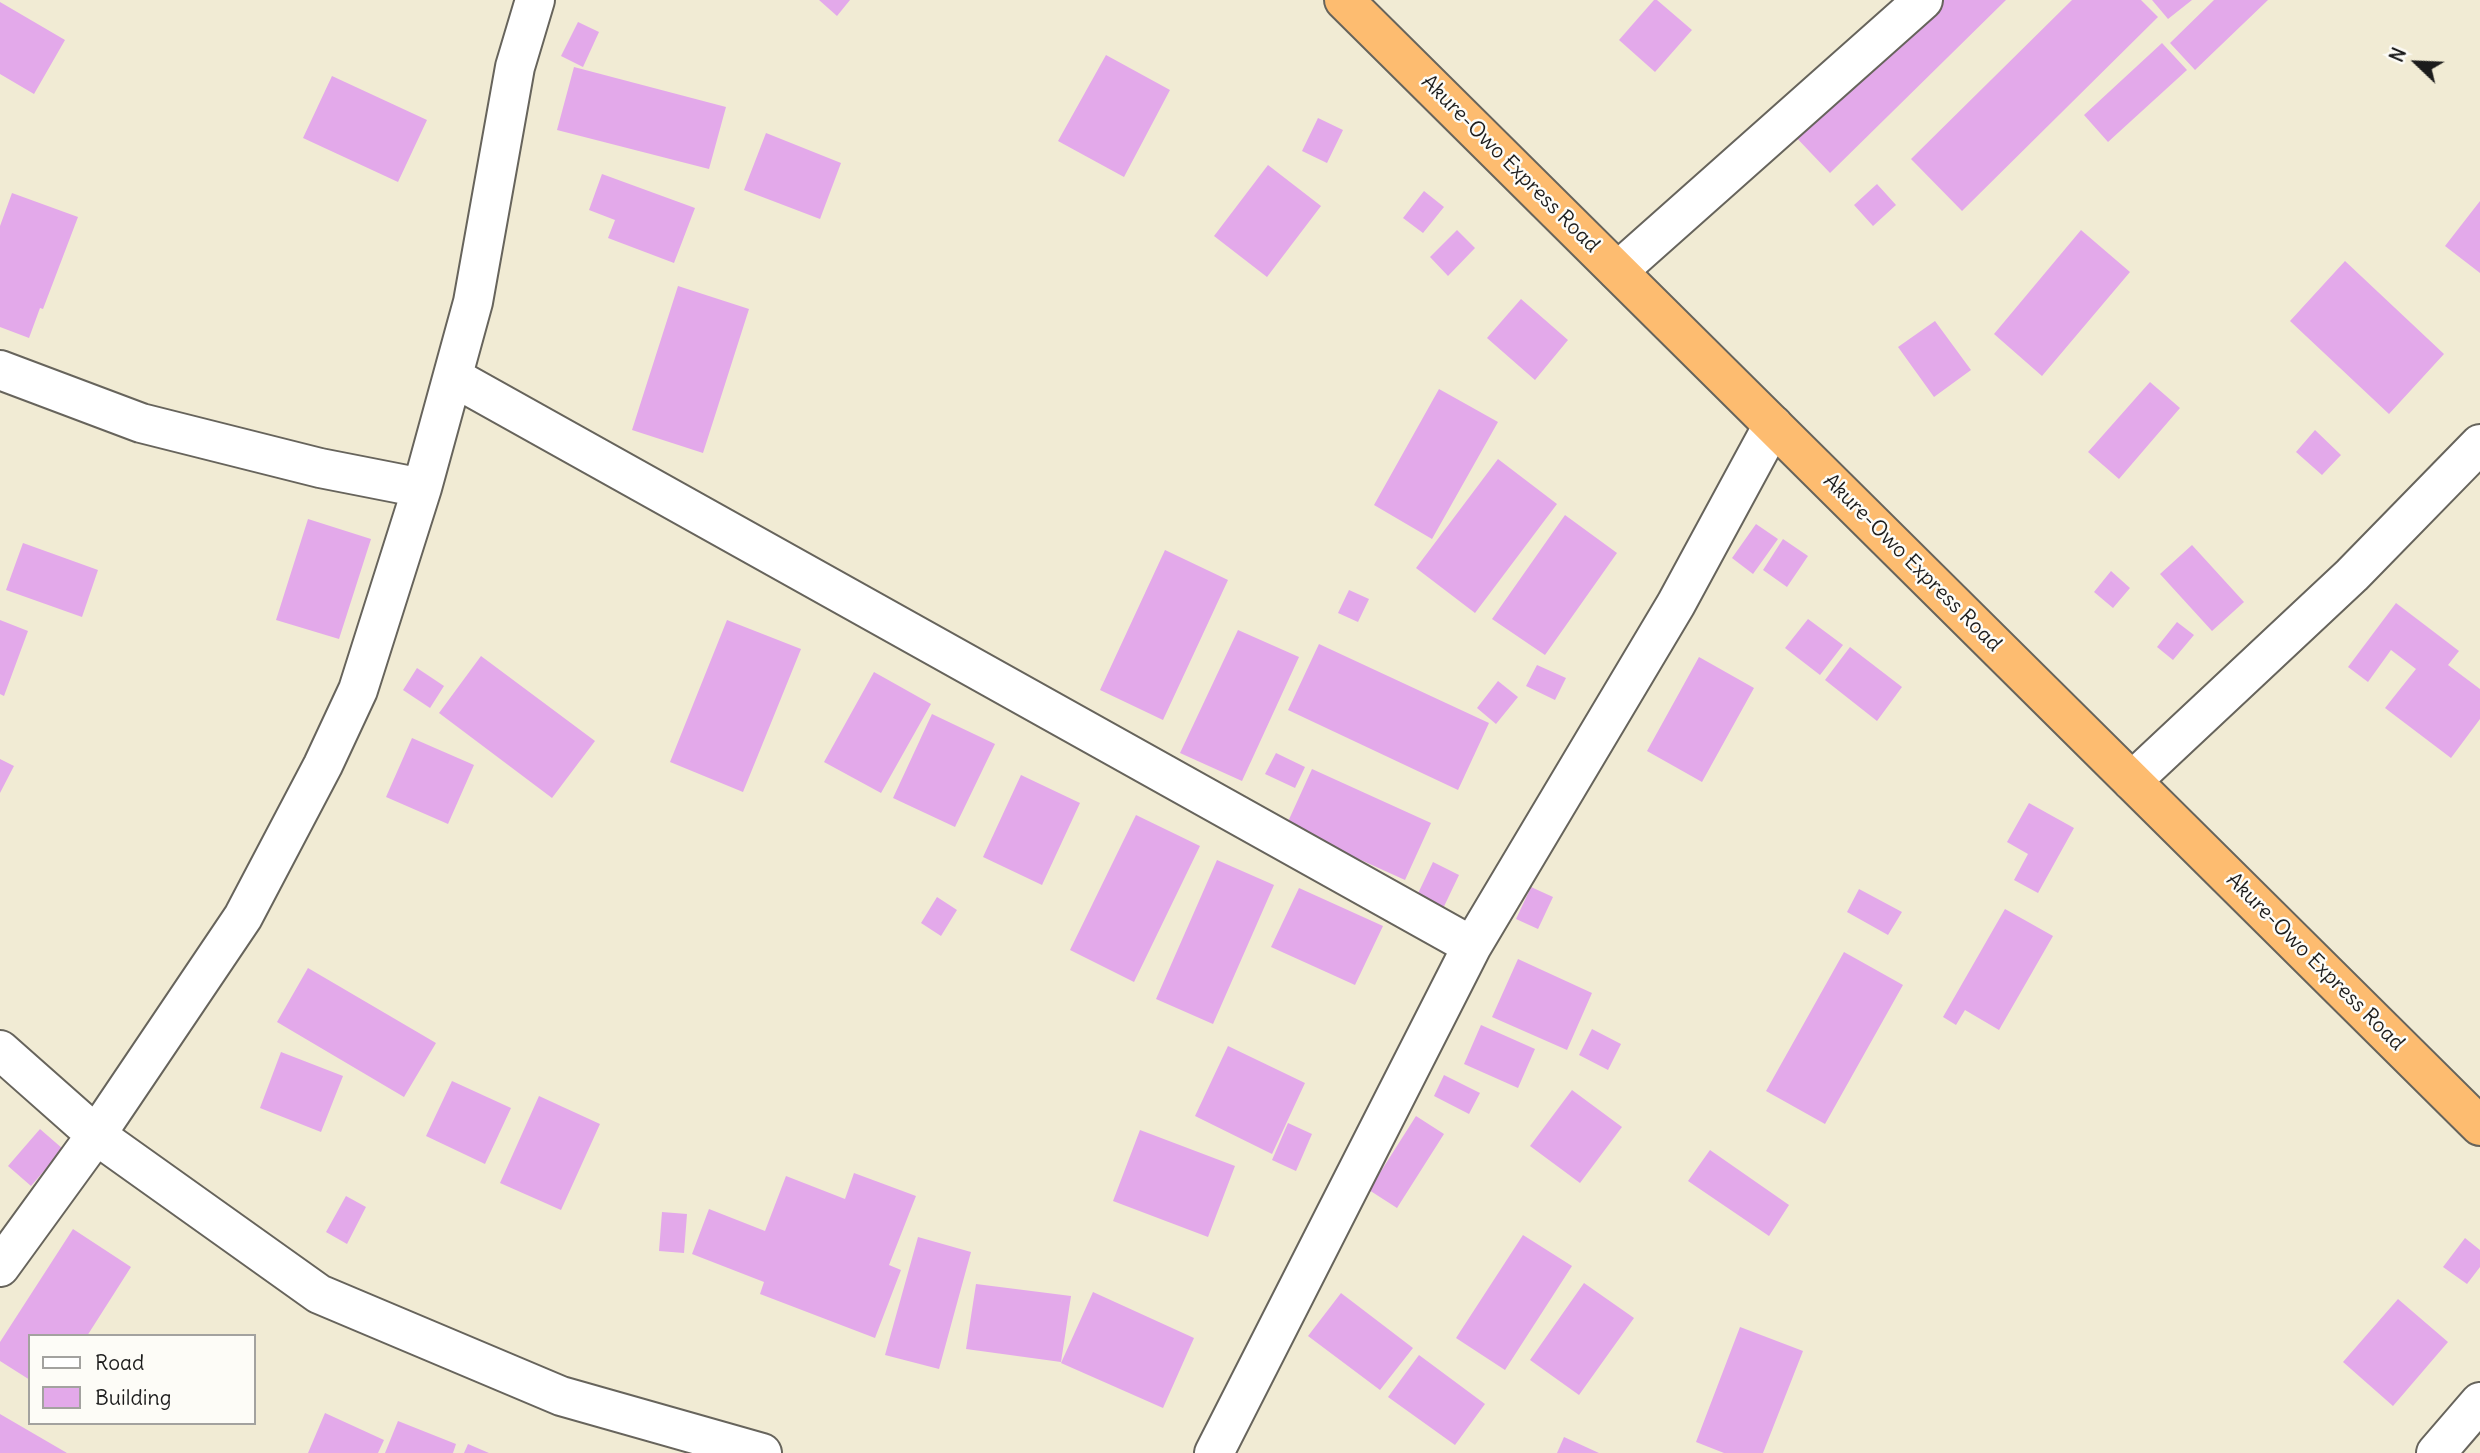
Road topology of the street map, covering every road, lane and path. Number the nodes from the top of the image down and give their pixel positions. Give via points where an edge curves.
1 (535, 0) edge
2 (1344, 0) edge
3 (1923, 0) edge
4 (1618, 271) junction
5 (0, 370) edge
6 (453, 377) junction
7 (1773, 425) junction
8 (2480, 444) edge
9 (422, 488) junction
10 (2132, 781) junction
11 (1472, 946) junction
12 (0, 1051) edge
13 (2480, 1126) edge
14 (96, 1135) junction
15 (0, 1266) edge
16 (2480, 1402) edge
17 (762, 1453) edge
18 (1214, 1453) edge
19 (2436, 1453) edge

1 - 6 street via 515,67 484,251
2 - 4 highway, Akure-Owo Express Road
3 - 4 street
4 - 7 highway, Akure-Owo Express Road
5 - 9 street via 141,423 320,468
6 - 9 street
6 - 11 street
7 - 10 highway, Akure-Owo Express Road
7 - 11 street via 1676,604
8 - 10 street via 2352,575
9 - 14 street via 358,690 323,765 243,917
10 - 13 highway, Akure-Owo Express Road
11 - 18 street
12 - 14 street
14 - 15 street
14 - 17 street via 319,1294 561,1396
16 - 19 street

